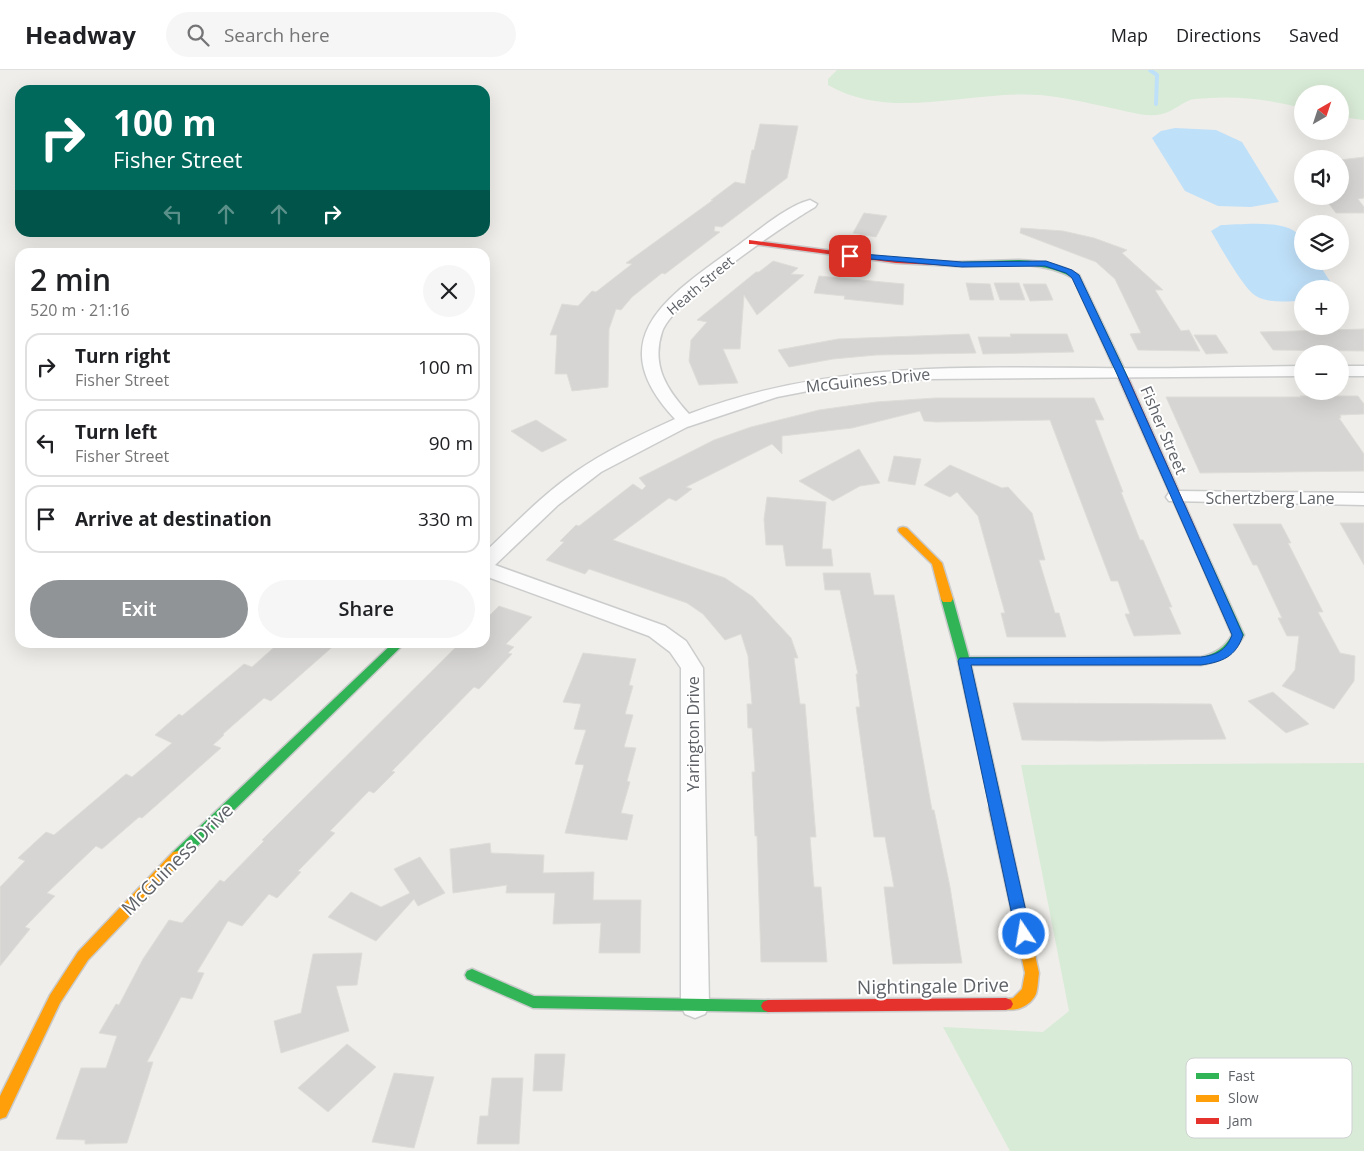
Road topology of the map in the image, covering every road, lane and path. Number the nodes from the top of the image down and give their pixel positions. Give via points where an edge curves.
1 (810, 204) dead end
2 (752, 242) junction
3 (1294, 371) edge
4 (1349, 371) edge
5 (1364, 371) edge
6 (1122, 374) junction
7 (686, 421) junction
8 (1176, 497) junction
9 (1364, 498) edge
10 (903, 530) dead end
11 (490, 558) edge
12 (490, 571) edge
13 (395, 648) edge
14 (964, 661) junction
15 (472, 975) dead end
16 (695, 1006) junction
17 (0, 1112) edge

1 - 2 street, Heath Street
2 - 6 street, Fisher Street via 896,261 1033,263 1058,267 1076,277
2 - 7 street, Heath Street via 671,306 654,329 651,371 661,394
3 - 6 street, McGuiness Drive
4 - 5 street
6 - 7 street, McGuiness Drive via 938,373 840,380 750,398
6 - 8 street, Fisher Street
7 - 11 street, McGuiness Drive via 593,469 566,489
8 - 9 street, Schertzberg Lane
8 - 14 street, Fisher Street via 1238,635 1227,653 1201,661
10 - 14 street, Nightingale Drive via 937,563
12 - 16 street, Yarington Drive via 657,631 674,640 685,653 692,668
13 - 17 street, McGuiness Drive via 177,857 82,956 55,999
14 - 16 street, Nightingale Drive via 1032,973 1029,992 1016,1004
15 - 16 street, Nightingale Drive via 533,1002

